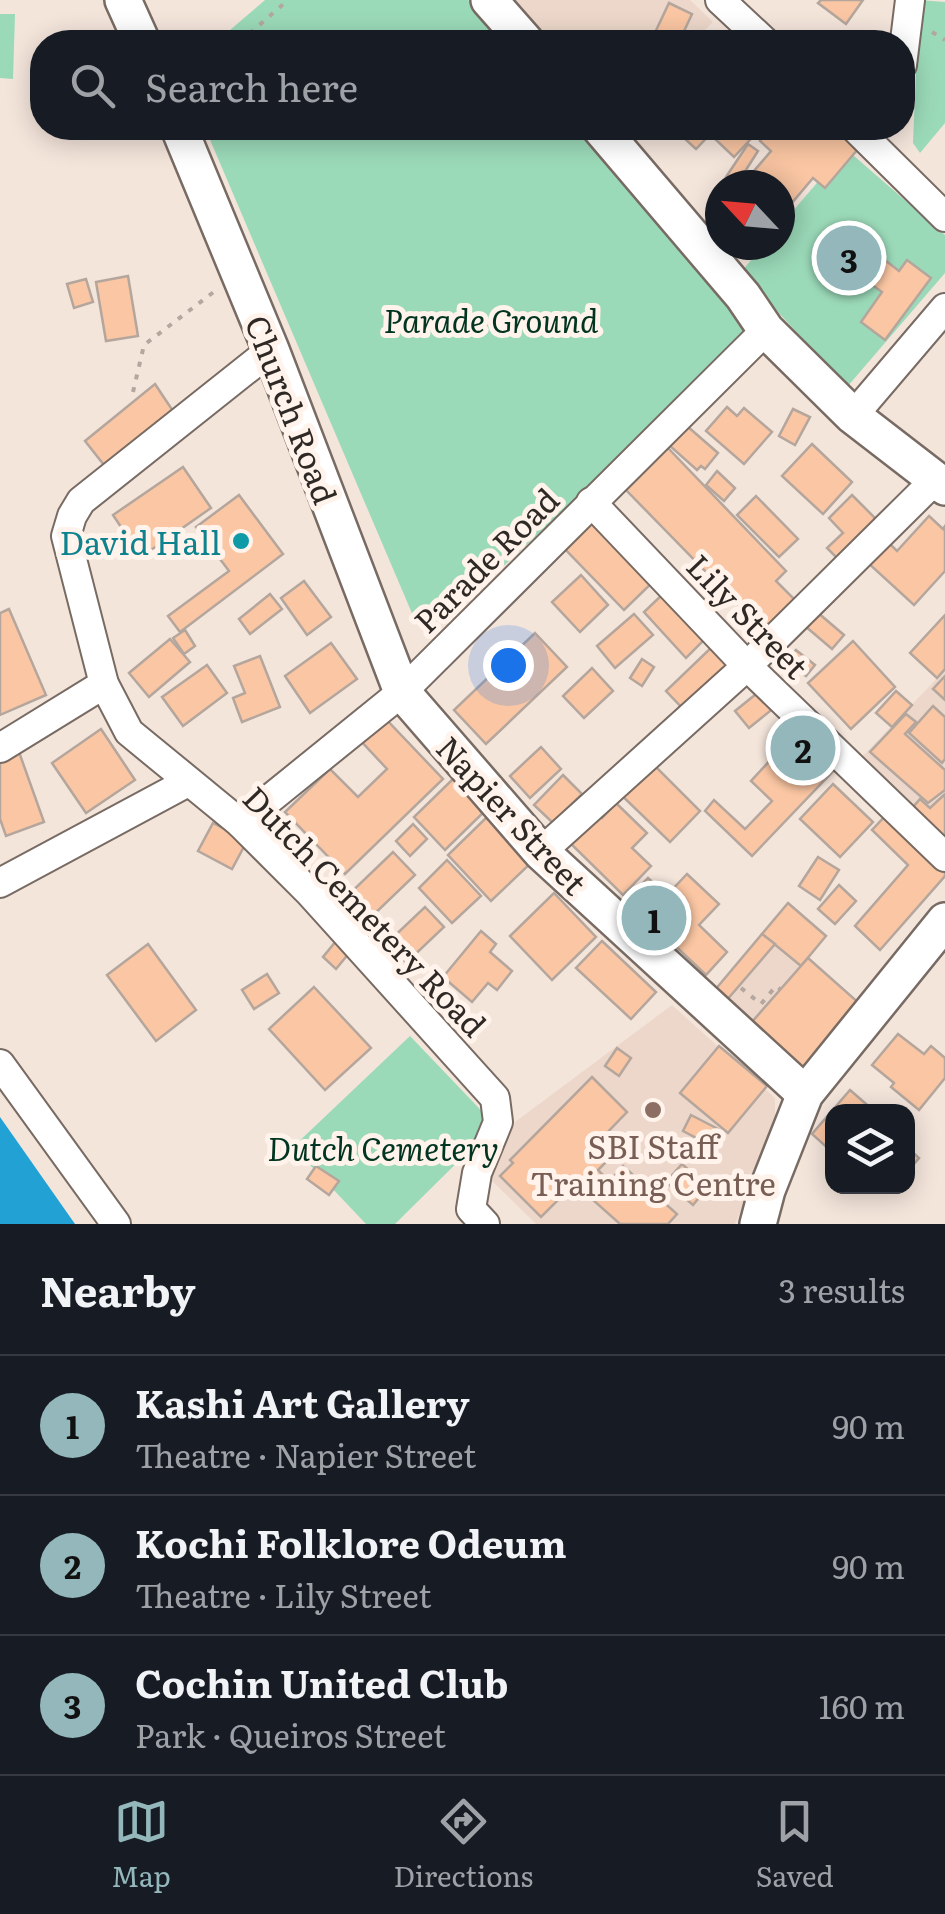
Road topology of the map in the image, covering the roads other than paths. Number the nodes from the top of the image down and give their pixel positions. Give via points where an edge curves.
1 (123, 0) edge
2 (489, 0) edge
3 (720, 0) edge
4 (137, 30) edge
5 (515, 30) edge
6 (752, 30) edge
7 (184, 140) edge
8 (610, 140) edge
9 (868, 140) edge
10 (892, 140) edge
11 (890, 160) junction
12 (945, 217) edge
13 (945, 308) edge
14 (766, 330) junction
15 (271, 350) junction
16 (852, 416) junction
17 (940, 483) edge
18 (591, 502) junction
19 (747, 666) junction
20 (104, 684) junction
21 (402, 692) junction
22 (0, 748) edge
23 (188, 782) junction
24 (240, 822) junction
25 (541, 852) junction
26 (945, 857) edge
27 (0, 883) edge
28 (945, 920) edge
29 (0, 1064) edge
30 (805, 1094) junction
31 (483, 1223) edge
32 (116, 1224) edge
33 (758, 1224) edge

1 - 4 main road
2 - 5 main road
3 - 6 street
7 - 15 main road, Church Road
8 - 14 main road
9 - 11 street
10 - 11 street
11 - 12 street
13 - 16 street
14 - 16 main road
14 - 18 street, Parade Road
15 - 20 street, Dutch Cemetery Road via 81,501 72,516 66,536
15 - 21 main road, Church Road
16 - 17 main road
17 - 19 street
18 - 19 street, Lily Street
18 - 21 street, Parade Road
19 - 25 street
19 - 26 street, Lily Street
20 - 22 street
20 - 23 street, Dutch Cemetery Road via 130,732
21 - 24 street, Parade Road
21 - 25 main road, Napier Street
23 - 24 street, Dutch Cemetery Road
23 - 27 street
24 - 31 street, Dutch Cemetery Road via 494,1098 498,1122 477,1172 471,1208
25 - 30 main road, Napier Street
28 - 30 main road
29 - 32 street
30 - 33 main road

